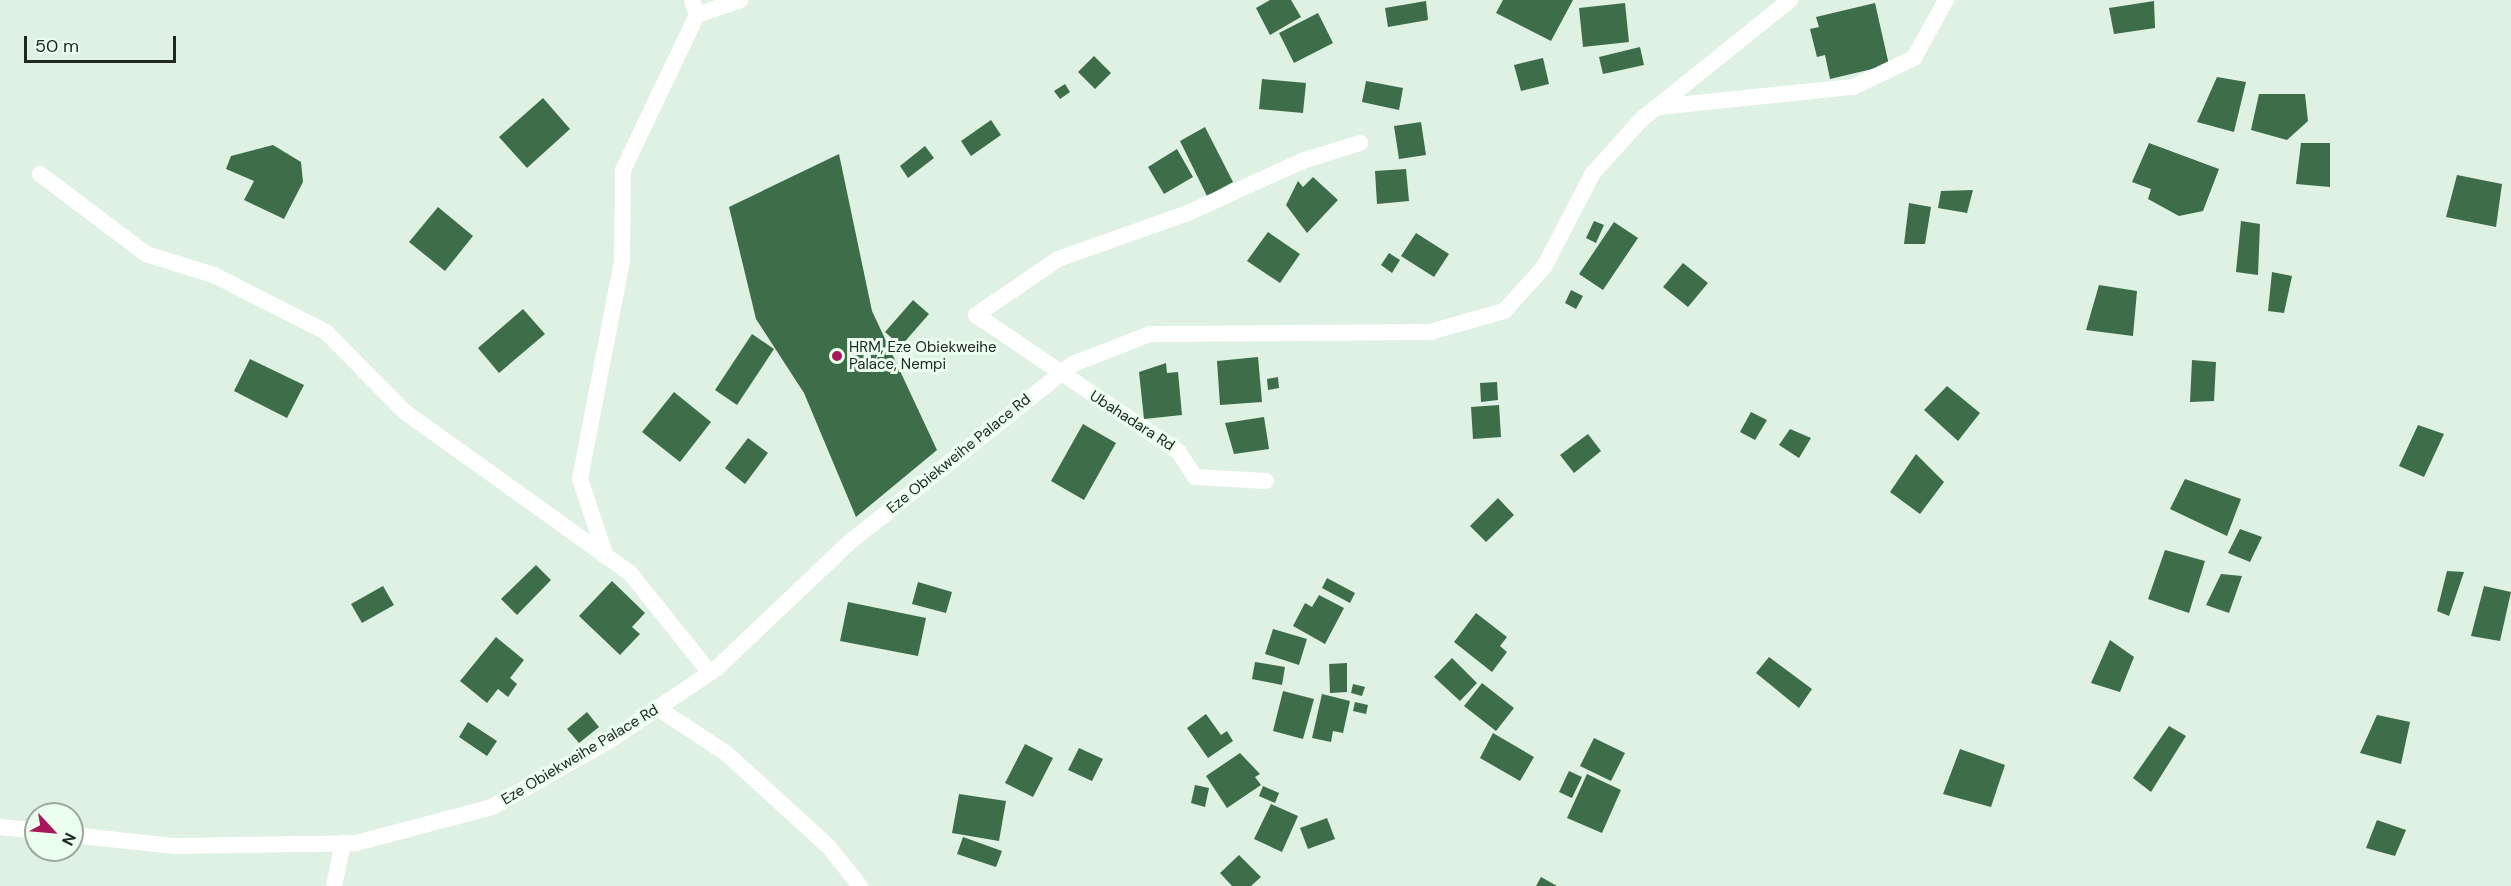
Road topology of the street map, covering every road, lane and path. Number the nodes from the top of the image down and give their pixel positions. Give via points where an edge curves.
1 (741, 0) edge
2 (1790, 0) edge
3 (1946, 0) edge
4 (694, 8) edge
5 (1657, 107) junction
6 (1360, 143) dead end
7 (40, 174) dead end
8 (1061, 374) junction
9 (1266, 481) dead end
10 (606, 557) junction
11 (710, 673) junction
12 (657, 708) junction
13 (0, 827) edge
14 (24, 830) edge
15 (84, 836) edge
16 (343, 843) junction
17 (334, 886) edge
18 (860, 886) edge

1 - 4 street
2 - 5 street, Eze Obiekweihe Palace Rd
3 - 5 street via 1914,58 1853,87
4 - 10 street via 623,170 622,260 580,479
5 - 8 street, Eze Obiekweihe Palace Rd via 1593,173 1544,267 1504,311 1430,332 1150,334
6 - 8 street via 1302,161 1188,213 1058,259 976,315
7 - 10 street via 146,254 214,275 326,332 405,412
8 - 9 street, Ubahadara Rd via 1179,452 1195,477
8 - 11 street, Eze Obiekweihe Palace Rd via 851,541
10 - 11 street via 630,573
11 - 12 street, Eze Obiekweihe Palace Rd
12 - 16 street, Eze Obiekweihe Palace Rd via 492,807
12 - 18 street via 726,753 829,847
13 - 14 street
15 - 16 street, Eze Obiekweihe Palace Rd via 174,846
16 - 17 street

